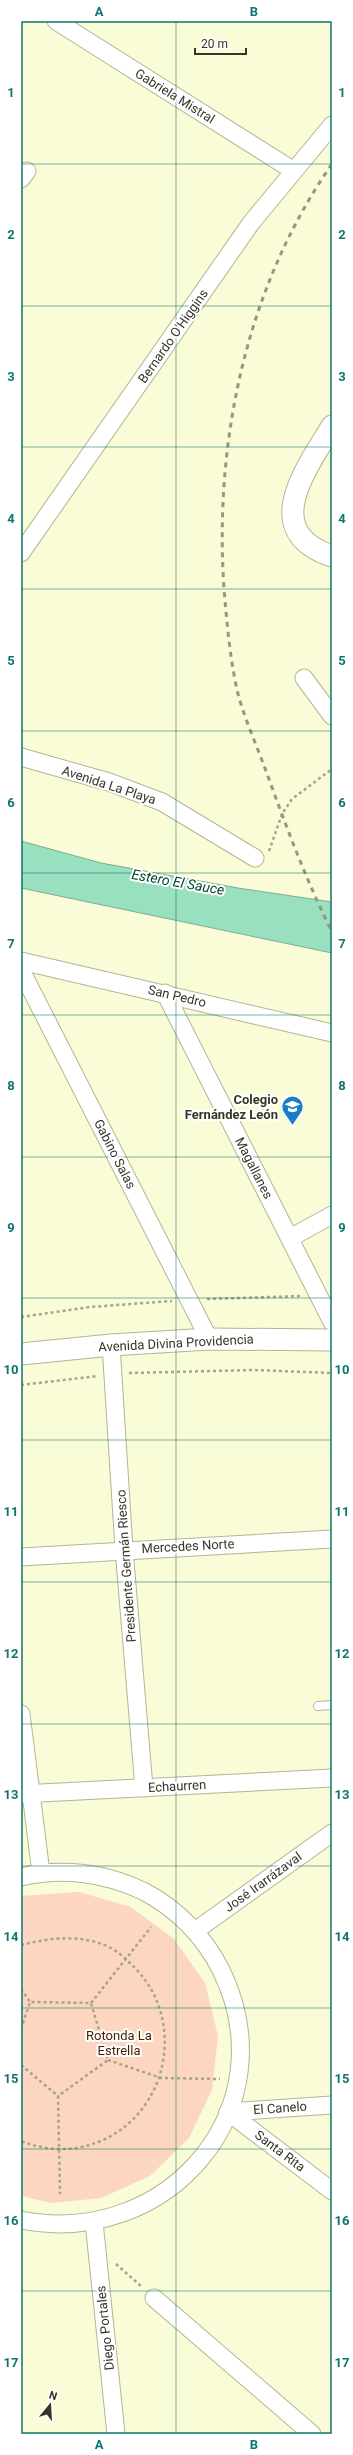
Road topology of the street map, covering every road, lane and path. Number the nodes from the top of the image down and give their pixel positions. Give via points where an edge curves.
1 (56, 21) edge
2 (332, 125) edge
3 (294, 171) junction
4 (332, 426) edge
5 (24, 544) edge
6 (332, 556) edge
7 (304, 678) dead end
8 (332, 716) edge
9 (21, 757) edge
10 (332, 769) edge
11 (255, 858) joint
12 (21, 961) edge
13 (21, 970) edge
14 (165, 993) junction
15 (332, 1033) edge
16 (332, 1215) edge
17 (290, 1238) junction
18 (318, 1296) junction
19 (189, 1300) junction
20 (21, 1317) edge
21 (332, 1322) edge
22 (209, 1339) junction
23 (332, 1340) edge
24 (111, 1345) junction
25 (21, 1354) edge
26 (332, 1373) edge
27 (113, 1374) junction
28 (21, 1385) edge
29 (332, 1539) edge
30 (124, 1549) junction
31 (21, 1557) edge
32 (332, 1705) edge
33 (318, 1706) dead end
34 (21, 1714) edge
35 (332, 1778) edge
36 (144, 1788) junction
37 (26, 1793) edge
38 (332, 1833) edge
39 (41, 1873) junction
40 (21, 1877) edge
41 (151, 1926) dead end
42 (195, 1931) junction
43 (21, 1945) edge
44 (126, 1959) junction
45 (21, 1989) edge
46 (30, 2002) junction
47 (92, 2003) junction
48 (21, 2029) edge
49 (108, 2060) junction
50 (21, 2065) edge
51 (161, 2078) junction
52 (237, 2079) junction
53 (58, 2096) junction
54 (332, 2105) edge
55 (228, 2112) junction
56 (21, 2142) edge
57 (59, 2149) junction
58 (332, 2191) edge
59 (60, 2194) dead end
60 (21, 2220) edge
61 (94, 2222) junction
62 (97, 2247) junction
63 (154, 2298) joint
64 (116, 2434) edge
65 (312, 2434) edge

1 - 3 street, Gabriela Mistral
2 - 3 street, Bernardo O'Higgins
3 - 5 street, Bernardo O'Higgins via 251,223
4 - 6 street via 296,488 292,509 297,531 313,547
7 - 8 street
9 - 11 street, Avenida La Playa via 109,782 162,802
10 - 11 path via 292,799 282,814 272,848 265,855
12 - 14 street, San Pedro
13 - 19 street, Gabino Salas
14 - 15 street, San Pedro
14 - 17 street, Magallanes
16 - 17 street
17 - 18 street, Magallanes
18 - 19 path
18 - 21 street, Magallanes
19 - 20 path via 97,1307
19 - 22 street, Gabino Salas
22 - 23 street, Avenida Divina Providencia
22 - 24 street, Avenida Divina Providencia
24 - 25 street, Avenida Divina Providencia
24 - 27 street, Presidente Germán Riesco
26 - 27 path via 254,1370
27 - 28 path
27 - 30 street, Presidente Germán Riesco
29 - 30 street, Mercedes Norte
30 - 31 street, Mercedes Norte
30 - 36 street, Presidente Germán Riesco
32 - 33 lane
34 - 37 street
35 - 36 street, Echaurren
36 - 37 street, Echaurren
37 - 39 street
38 - 42 street, José Irarrázaval
39 - 40 street
39 - 42 street via 79,1873 128,1885 167,1906
41 - 44 path
42 - 52 street via 217,1962 232,1996 239,2032
43 - 44 path via 57,1937 84,1940 107,1946
44 - 47 path
44 - 51 path via 145,1978 163,2014 166,2039
45 - 46 path
46 - 47 path
46 - 48 path
47 - 49 path
49 - 51 path
49 - 53 path
50 - 53 path
51 - 52 path
51 - 57 path via 138,2116 126,2126 79,2149
52 - 55 street
53 - 57 path
54 - 55 street, El Canelo
55 - 58 street, Santa Rita
55 - 61 street via 209,2148 181,2180 150,2203
56 - 57 path via 42,2149
57 - 59 path
60 - 61 street via 59,2225
61 - 62 street, Diego Portales
62 - 63 path
62 - 64 street, Diego Portales
63 - 65 street

